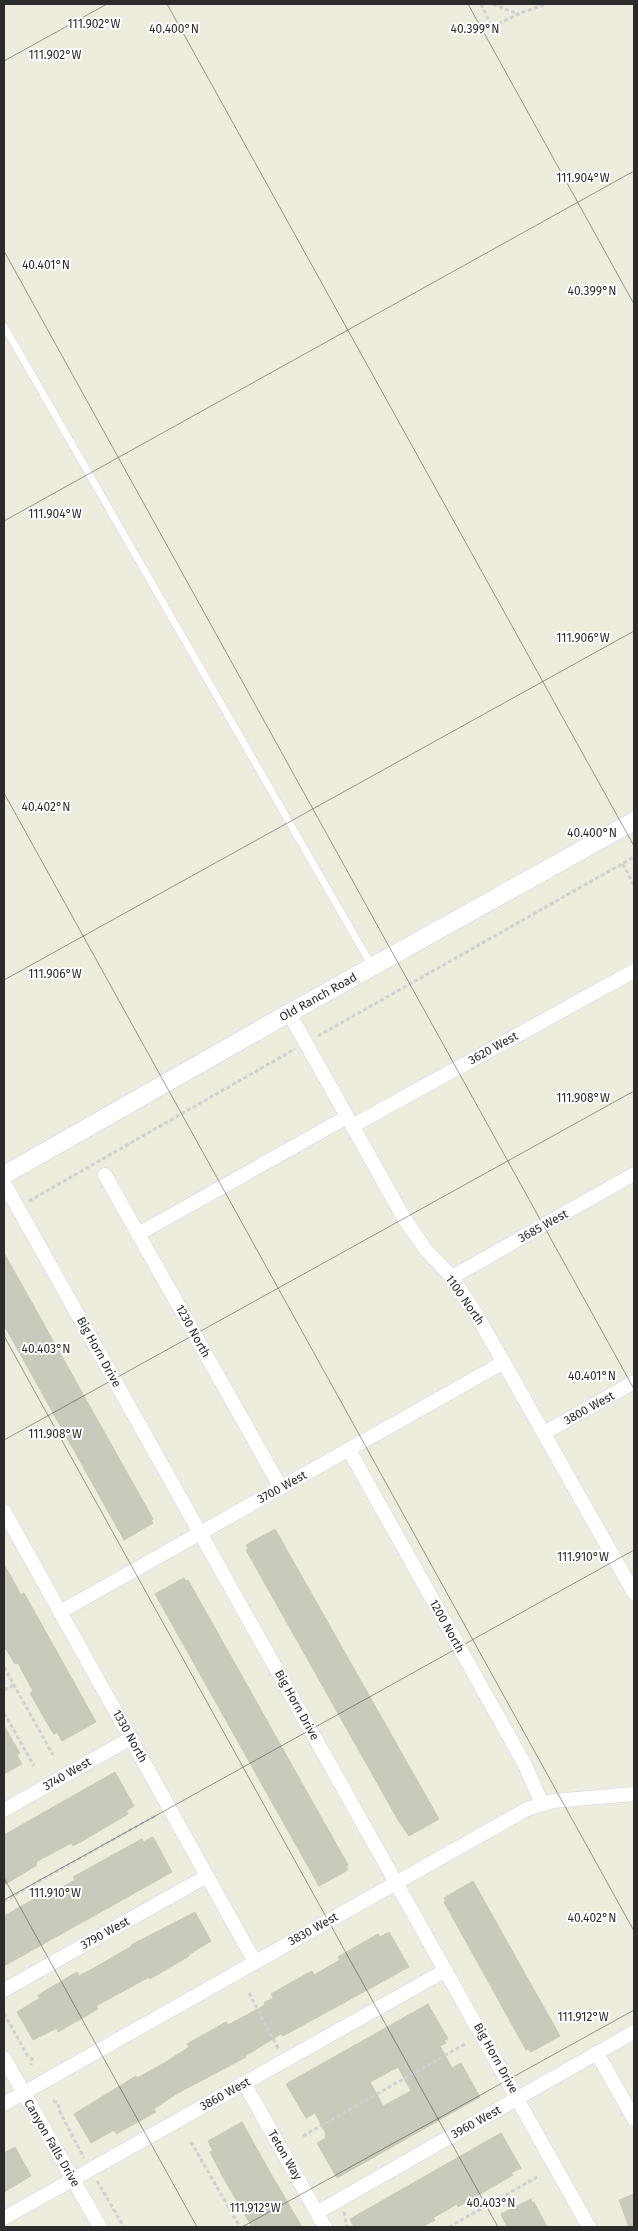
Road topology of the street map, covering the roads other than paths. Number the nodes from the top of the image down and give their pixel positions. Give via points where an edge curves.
1 (4, 326) edge
2 (634, 821) edge
3 (372, 967) junction
4 (634, 971) edge
5 (290, 1013) junction
6 (350, 1121) junction
7 (634, 1174) edge
8 (4, 1175) edge
9 (105, 1175) dead end
10 (4, 1183) edge
11 (138, 1234) junction
12 (452, 1277) junction
13 (504, 1362) junction
14 (634, 1382) edge
15 (544, 1433) junction
16 (349, 1450) junction
17 (281, 1488) junction
18 (4, 1511) edge
19 (200, 1533) junction
20 (634, 1592) edge
21 (60, 1612) junction
22 (131, 1738) junction
23 (634, 1794) edge
24 (542, 1804) junction
25 (4, 1810) edge
26 (207, 1876) junction
27 (396, 1882) junction
28 (255, 1962) junction
29 (446, 1970) junction
30 (4, 1990) edge
31 (634, 2032) edge
32 (597, 2053) junction
33 (4, 2058) edge
34 (244, 2083) junction
35 (24, 2093) junction
36 (518, 2099) junction
37 (4, 2104) edge
38 (634, 2119) edge
39 (73, 2180) junction
40 (318, 2212) junction
41 (4, 2218) edge
42 (100, 2227) edge
43 (325, 2227) edge
44 (590, 2227) edge

1 - 3 lane
2 - 3 street, Old Ranch Road
3 - 5 street, Old Ranch Road
4 - 6 street, 3620 West
5 - 6 street, 1100 North
5 - 8 street, Old Ranch Road
6 - 11 street, 3620 West
6 - 12 street, 1100 North via 416,1236 437,1264
7 - 12 street, 3685 West
9 - 11 street, 1230 North
10 - 19 street, Big Horn Drive
11 - 17 street, 1230 North
12 - 13 street, 1100 North
13 - 15 street, 1100 North
13 - 16 street, 3700 West
14 - 15 street, 3800 West
15 - 20 street, 1100 North
16 - 17 street, 3700 West
16 - 24 street, 1200 North via 525,1765
17 - 19 street, 3700 West
18 - 21 street, 1330 North
19 - 21 street, 3700 West
19 - 27 street, Big Horn Drive
21 - 22 street, 1330 North
22 - 25 street, 3740 West
22 - 26 street, 1330 North
23 - 24 street, 3830 West
24 - 27 street, 3830 West via 516,1814
26 - 28 street, 1330 North
26 - 30 street, 3790 West
27 - 28 street, 3830 West
27 - 29 street, Big Horn Drive
28 - 35 street, 3830 West
29 - 34 street, 3860 West
29 - 36 street, Big Horn Drive
31 - 32 street, 3960 West
32 - 36 street, 3960 West
32 - 38 street
33 - 35 street, Canyon Falls Drive
34 - 39 street, 3860 West
34 - 40 street, Teton Way
35 - 37 street, 3830 West
35 - 39 street, Canyon Falls Drive
36 - 40 street, 3960 West
36 - 44 street, Big Horn Drive
39 - 41 street, 3860 West
39 - 42 street, Canyon Falls Drive
40 - 43 street, Teton Way

